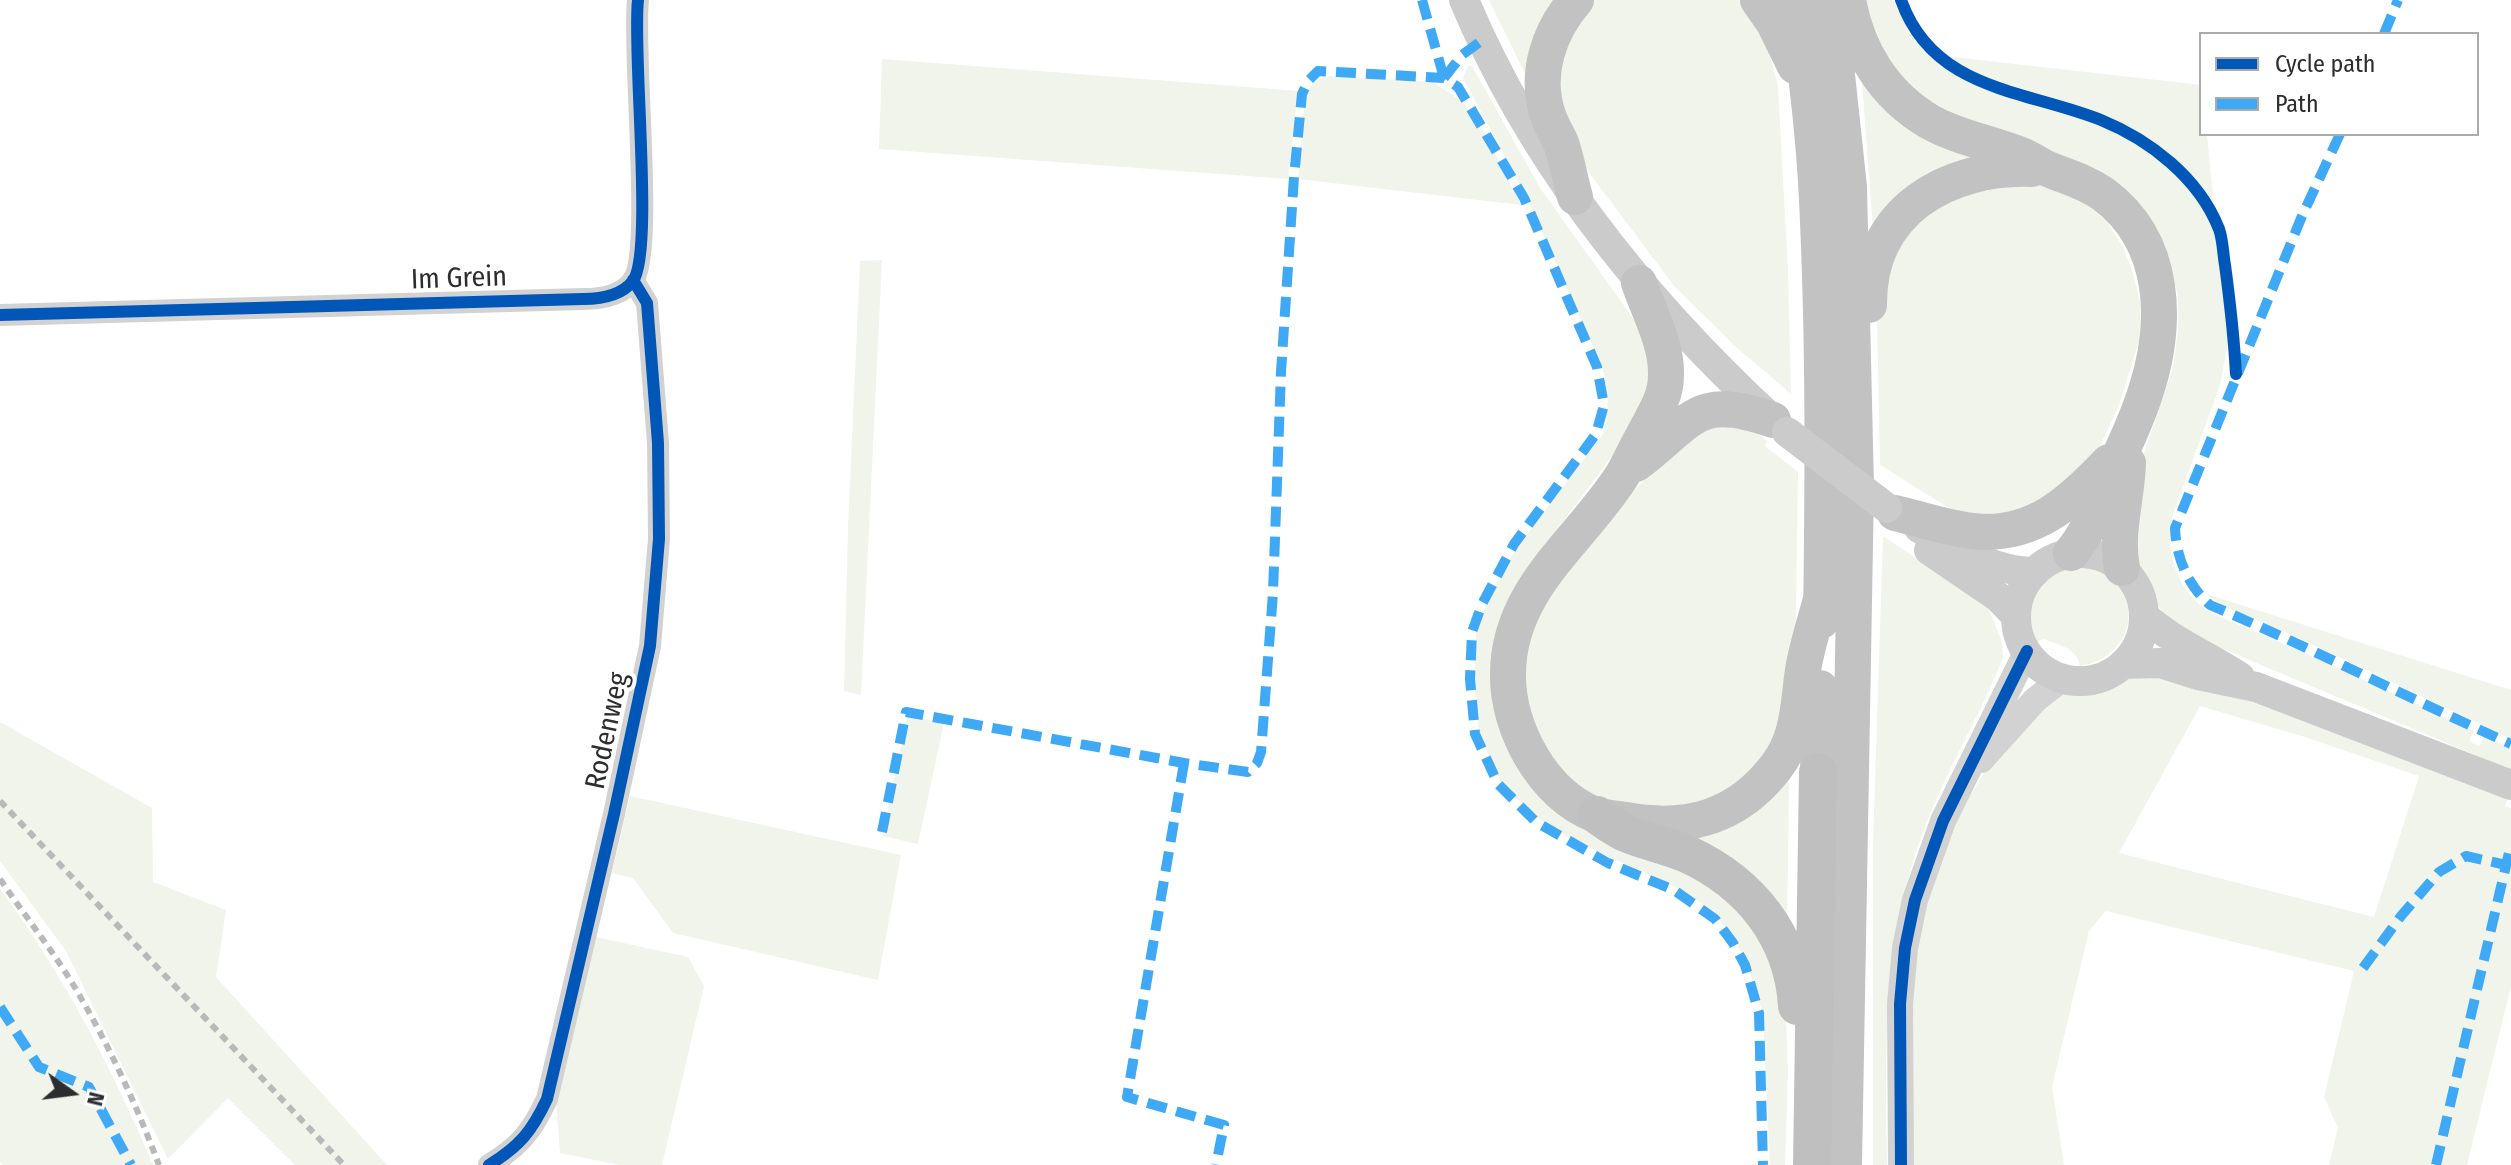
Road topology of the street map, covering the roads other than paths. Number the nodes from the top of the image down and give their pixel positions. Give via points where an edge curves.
1 (638, 0) edge
2 (1464, 0) edge
3 (1576, 0) edge
4 (1758, 0) edge
5 (1797, 0) edge
6 (1829, 0) edge
7 (1848, 0) edge
8 (1809, 92) junction
9 (2050, 169) junction
10 (1575, 197) junction
11 (633, 280) junction
12 (1639, 283) junction
13 (0, 315) edge
14 (1854, 397) junction
15 (1780, 426) junction
16 (2129, 440) junction
17 (1622, 475) junction
18 (1891, 510) junction
19 (2071, 553) junction
20 (2122, 568) junction
21 (2035, 572) junction
22 (1821, 599) junction
23 (2016, 616) junction
24 (2144, 616) junction
25 (2027, 651) junction
26 (2123, 664) junction
27 (2063, 678) junction
28 (2256, 687) junction
29 (1818, 772) joint
30 (1963, 780) junction
31 (2511, 785) edge
32 (1597, 815) junction
33 (1812, 1080) junction
34 (489, 1165) edge
35 (1812, 1165) edge
36 (1844, 1165) edge
37 (1901, 1165) edge

1 - 11 street via 642,231
2 - 10 main road via 1515,108
3 - 10 highway via 1554,34 1543,83 1547,115 1561,143
4 - 8 highway
5 - 8 highway
6 - 14 highway via 1849,187
7 - 9 highway via 1865,56 1908,106 1954,133
8 - 22 highway via 1822,328
9 - 14 highway via 1965,175 1924,196 1893,227 1874,265 1870,319
9 - 16 highway via 2080,180 2115,205 2140,240 2156,279 2160,336
10 - 12 main road
11 - 13 street, Im Grein via 594,299
11 - 34 street, Rodenweg via 647,303 658,443 659,539 650,646 547,1099 529,1133
12 - 15 main road
12 - 17 highway via 1662,348 1666,382 1656,415
14 - 36 highway
15 - 17 highway via 1736,408 1709,409
15 - 18 main road, bridge
16 - 18 highway via 2073,499 2025,526 1971,531
16 - 19 highway via 2091,524
16 - 20 highway via 2118,546
17 - 32 highway via 1525,605 1508,672 1508,694 1529,754 1554,785
18 - 21 main road via 1976,557
18 - 23 main road via 1933,554 1998,597
19 - 20 main road via 2103,557
19 - 21 main road
20 - 24 main road via 2139,590
21 - 23 main road via 2023,589
22 - 29 highway
22 - 32 highway via 1794,732 1776,767 1755,790 1715,815 1683,824 1649,825
23 - 25 main road
24 - 26 main road via 2142,635
24 - 28 main road
25 - 27 main road via 2038,665
25 - 30 street
26 - 27 main road via 2089,680
26 - 28 main road via 2160,663
27 - 30 street via 2035,700
28 - 31 main road
29 - 33 highway
30 - 37 street via 1921,878 1905,948 1899,1035
32 - 33 highway via 1623,832 1714,868 1768,917 1791,969 1797,1026
33 - 35 highway

